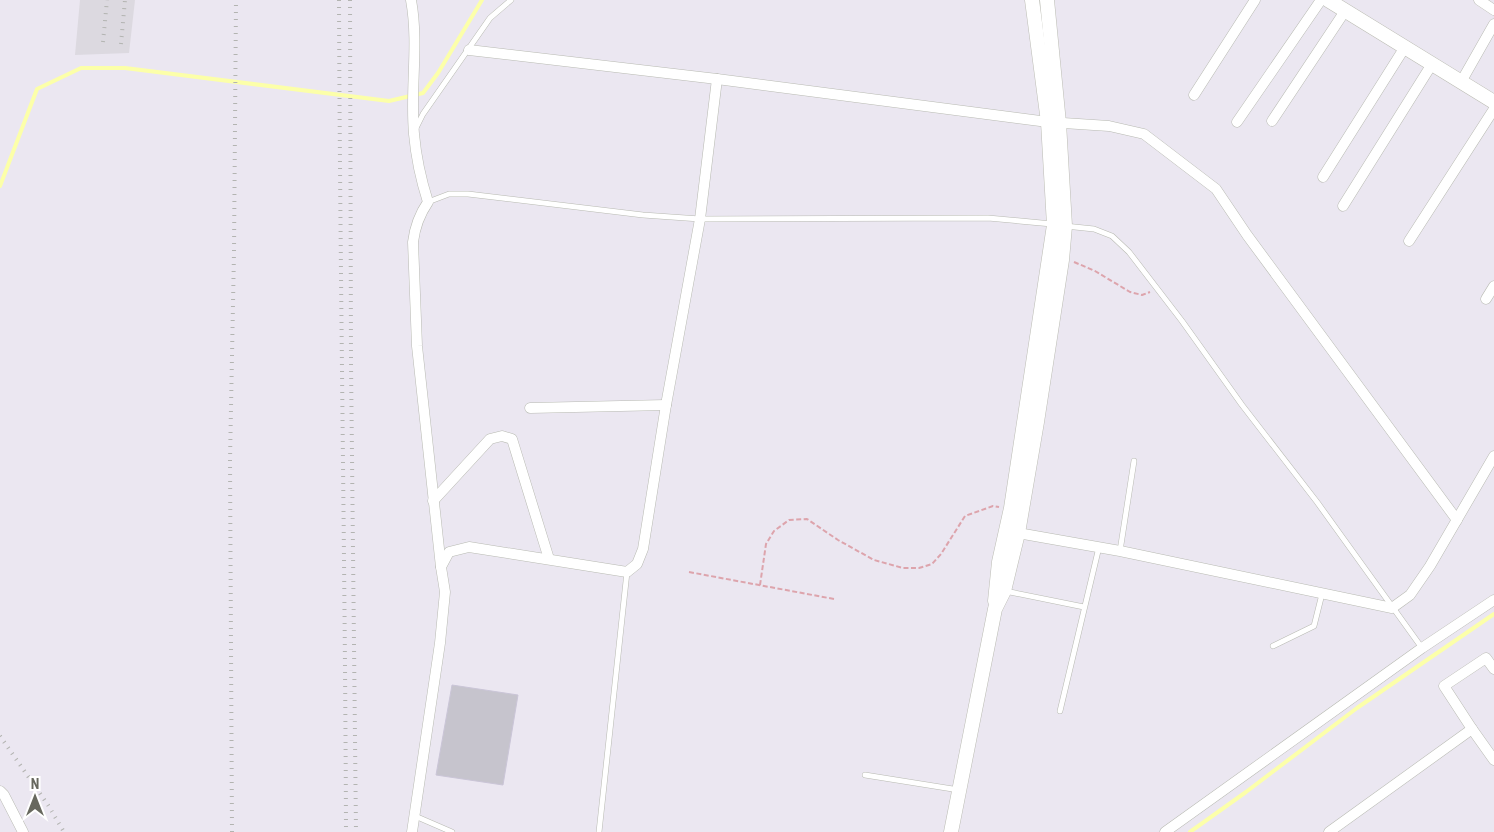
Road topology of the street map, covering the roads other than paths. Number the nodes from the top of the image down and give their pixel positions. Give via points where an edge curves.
1 (411, 0) edge
2 (511, 0) edge
3 (1032, 0) edge
4 (1047, 0) edge
5 (1255, 0) edge
6 (1320, 0) edge
7 (1328, 0) edge
8 (1478, 0) edge
9 (1494, 10) edge
10 (1345, 11) junction
11 (1494, 24) edge
12 (1405, 47) junction
13 (468, 50) junction
14 (1432, 64) junction
15 (717, 79) junction
16 (1461, 82) junction
17 (1194, 95) dead end
18 (1494, 102) edge
19 (1494, 109) edge
20 (1272, 121) dead end
21 (1053, 122) junction
22 (1237, 122) dead end
23 (414, 134) junction
24 (1323, 177) dead end
25 (428, 202) junction
26 (1342, 206) dead end
27 (700, 219) junction
28 (1059, 225) junction
29 (1409, 241) dead end
30 (1494, 286) edge
31 (1486, 299) dead end
32 (666, 405) junction
33 (530, 408) dead end
34 (1494, 456) edge
35 (1134, 461) dead end
36 (433, 501) junction
37 (1457, 520) junction
38 (1018, 533) junction
39 (1099, 547) junction
40 (1120, 550) junction
41 (549, 559) junction
42 (441, 567) junction
43 (627, 572) junction
44 (1004, 590) junction
45 (1322, 593) junction
46 (1494, 600) edge
47 (1084, 607) junction
48 (1392, 608) junction
49 (995, 609) junction
50 (1273, 646) dead end
51 (1422, 648) junction
52 (1493, 664) edge
53 (1060, 711) dead end
54 (1472, 729) junction
55 (1494, 760) edge
56 (865, 775) dead end
57 (959, 790) junction
58 (0, 791) edge
59 (415, 816) junction
60 (23, 832) edge
61 (412, 832) edge
62 (452, 832) edge
63 (599, 832) edge
64 (951, 832) edge
65 (1164, 832) edge
66 (1329, 832) edge

1 - 23 street via 415,40
2 - 13 lane via 490,18
3 - 21 street
4 - 21 street
5 - 17 street
6 - 22 street
7 - 10 street
8 - 9 street
10 - 12 street
10 - 20 street
11 - 16 street
12 - 14 street
12 - 24 street
13 - 15 street
13 - 23 lane via 423,114
14 - 16 street
14 - 26 street
15 - 21 street
15 - 27 street
16 - 18 street
19 - 29 street
21 - 28 street
21 - 37 street via 1109,126 1144,134 1216,189
23 - 25 street via 418,166
25 - 27 lane via 449,194 468,194
25 - 36 street via 414,229 413,242 417,346
27 - 28 lane via 988,218
27 - 32 street
28 - 38 street via 1062,260
28 - 48 lane via 1094,228 1112,236 1129,252 1317,502
28 - 49 street via 994,595
30 - 31 street
32 - 33 street
32 - 43 street via 643,549 637,564
34 - 37 street
35 - 40 lane
36 - 41 street via 490,439 502,436 512,439
36 - 42 street
37 - 48 street via 1410,595
38 - 39 street
38 - 44 street
39 - 40 street
39 - 47 lane
40 - 45 street
41 - 42 street via 469,547 449,552
41 - 43 street
42 - 59 street via 445,592 440,643
43 - 63 lane
44 - 47 lane
44 - 49 street
45 - 48 street
45 - 50 lane via 1314,626
46 - 51 street
47 - 53 lane
48 - 51 lane
49 - 57 street
51 - 65 street
52 - 54 street via 1486,658 1444,686
54 - 55 street
54 - 66 street
56 - 57 lane
57 - 64 street
58 - 60 street
59 - 61 street
59 - 62 lane

